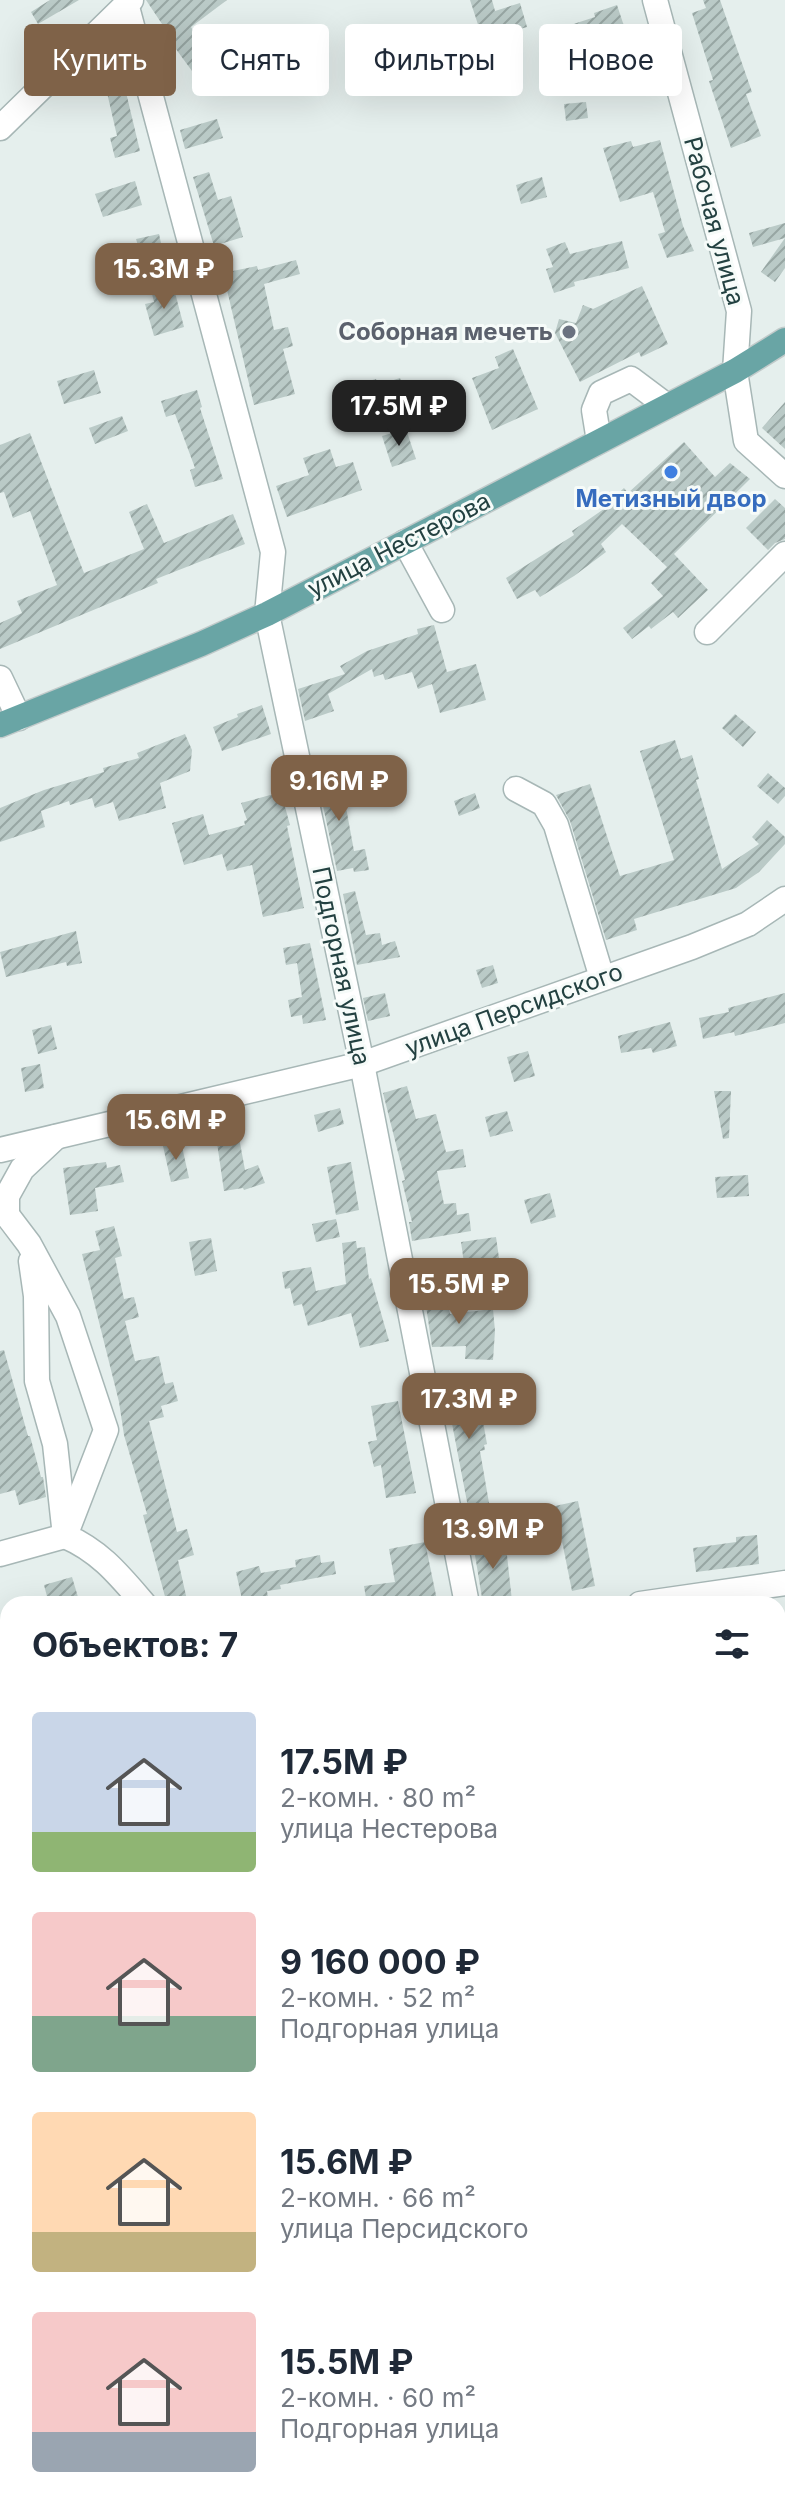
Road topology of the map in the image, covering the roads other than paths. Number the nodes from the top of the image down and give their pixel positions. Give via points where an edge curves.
1 (655, 0) edge
2 (129, 4) edge
3 (5, 114) edge
4 (785, 340) edge
5 (735, 371) junction
6 (667, 406) junction
7 (599, 441) junction
8 (785, 476) edge
9 (405, 542) junction
10 (785, 554) edge
11 (442, 610) dead end
12 (267, 614) junction
13 (707, 632) dead end
14 (0, 678) edge
15 (9, 722) edge
16 (516, 789) dead end
17 (785, 899) edge
18 (602, 978) junction
19 (362, 1064) junction
20 (56, 1137) junction
21 (0, 1150) edge
22 (4, 1213) edge
23 (29, 1244) junction
24 (65, 1536) junction
25 (0, 1554) edge
26 (785, 1583) edge
27 (137, 1596) edge
28 (465, 1596) edge
29 (695, 1596) edge

1 - 5 street, Рабочая улица via 739,311
2 - 3 street
2 - 12 street, Подгорная улица via 273,552
4 - 5 main road, улица Нестерова
5 - 6 main road, улица Нестерова
5 - 8 street, Рабочая улица via 746,441
6 - 7 main road, улица Нестерова
6 - 7 street via 631,379 601,393 594,410
7 - 9 main road, улица Нестерова
9 - 11 street
9 - 12 main road, улица Нестерова
10 - 13 street
12 - 15 main road, улица Нестерова
12 - 19 street, Подгорная улица
14 - 15 street
16 - 18 street via 544,804 556,825
17 - 18 street, улица Персидского via 748,924
18 - 19 street, улица Персидского
19 - 20 street, улица Персидского
19 - 28 street, Подгорная улица
20 - 21 street, улица Персидского
20 - 22 street via 22,1169
22 - 23 street
23 - 24 street via 37,1381 55,1444
23 - 24 street via 68,1316 106,1430
24 - 25 street
24 - 27 street via 107,1561
26 - 29 street

